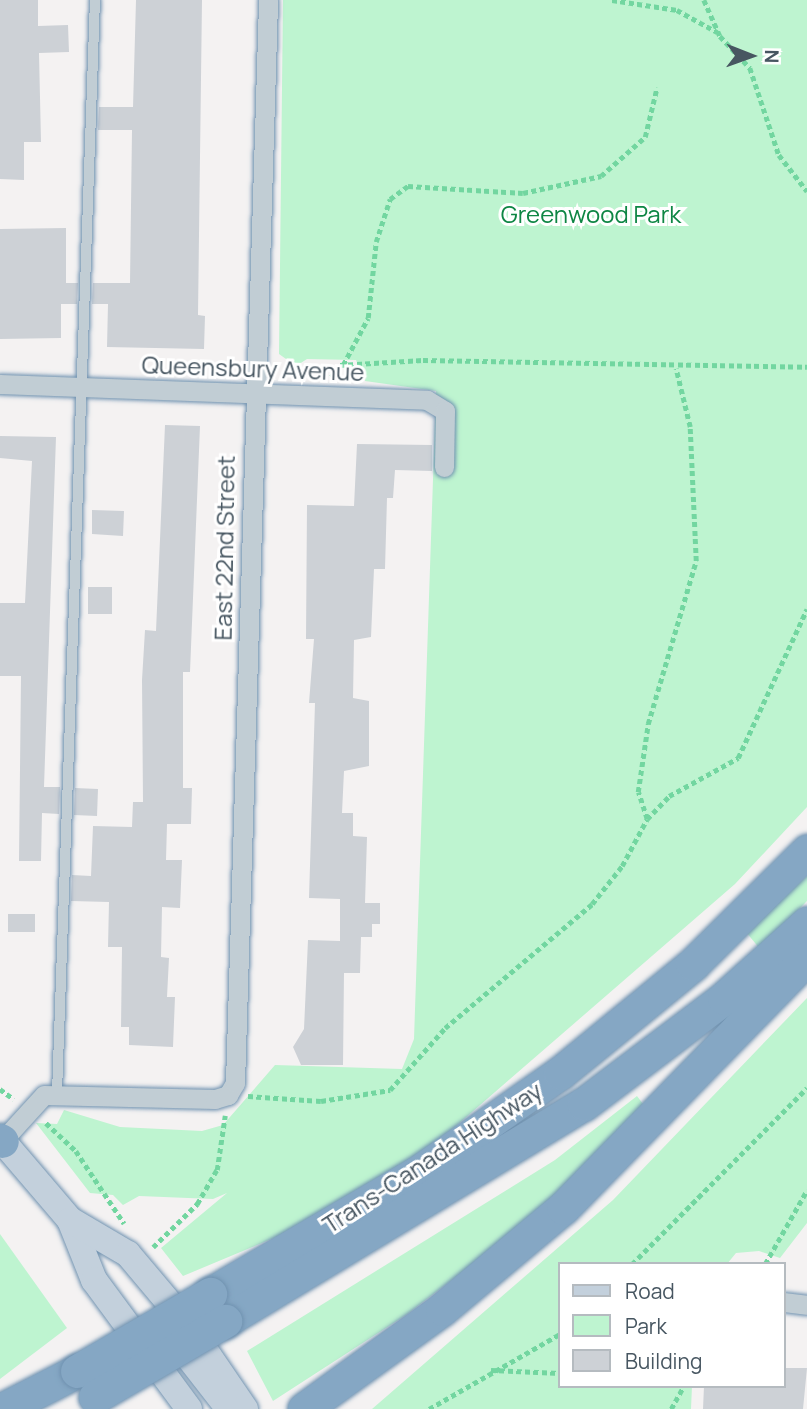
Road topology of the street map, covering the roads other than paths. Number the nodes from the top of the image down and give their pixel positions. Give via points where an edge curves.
1 (95, 0) edge
2 (268, 0) edge
3 (0, 384) edge
4 (81, 387) junction
5 (252, 392) junction
6 (444, 467) dead end
7 (807, 851) edge
8 (807, 923) edge
9 (807, 958) edge
10 (57, 1093) junction
11 (1, 1140) edge
12 (70, 1220) junction
13 (786, 1302) edge
14 (807, 1305) edge
15 (217, 1308) junction
16 (179, 1329) junction
17 (83, 1392) edge
18 (339, 1395) edge
19 (3, 1409) edge
20 (18, 1409) edge
21 (189, 1409) edge
22 (229, 1409) edge
23 (245, 1409) edge
24 (304, 1409) edge

1 - 4 lane
2 - 5 street, East 22nd Street
3 - 4 street, Queensbury Avenue
4 - 5 street, Queensbury Avenue
4 - 10 lane
5 - 6 street, Queensbury Avenue via 438,404 446,421
5 - 10 street, East 22nd Street via 235,1083 228,1095
7 - 15 highway, Trans-Canada Highway via 693,964 560,1073
8 - 15 highway, Trans-Canada Highway via 724,998 584,1104
9 - 18 highway via 563,1208
10 - 11 street via 35,1100
11 - 12 main road
12 - 16 main road via 128,1254
12 - 21 main road via 94,1280
13 - 14 street
15 - 17 highway, Trans-Canada Highway, bridge
16 - 22 main road
16 - 23 main road
17 - 19 highway
17 - 20 highway, Trans-Canada Highway
18 - 24 highway

